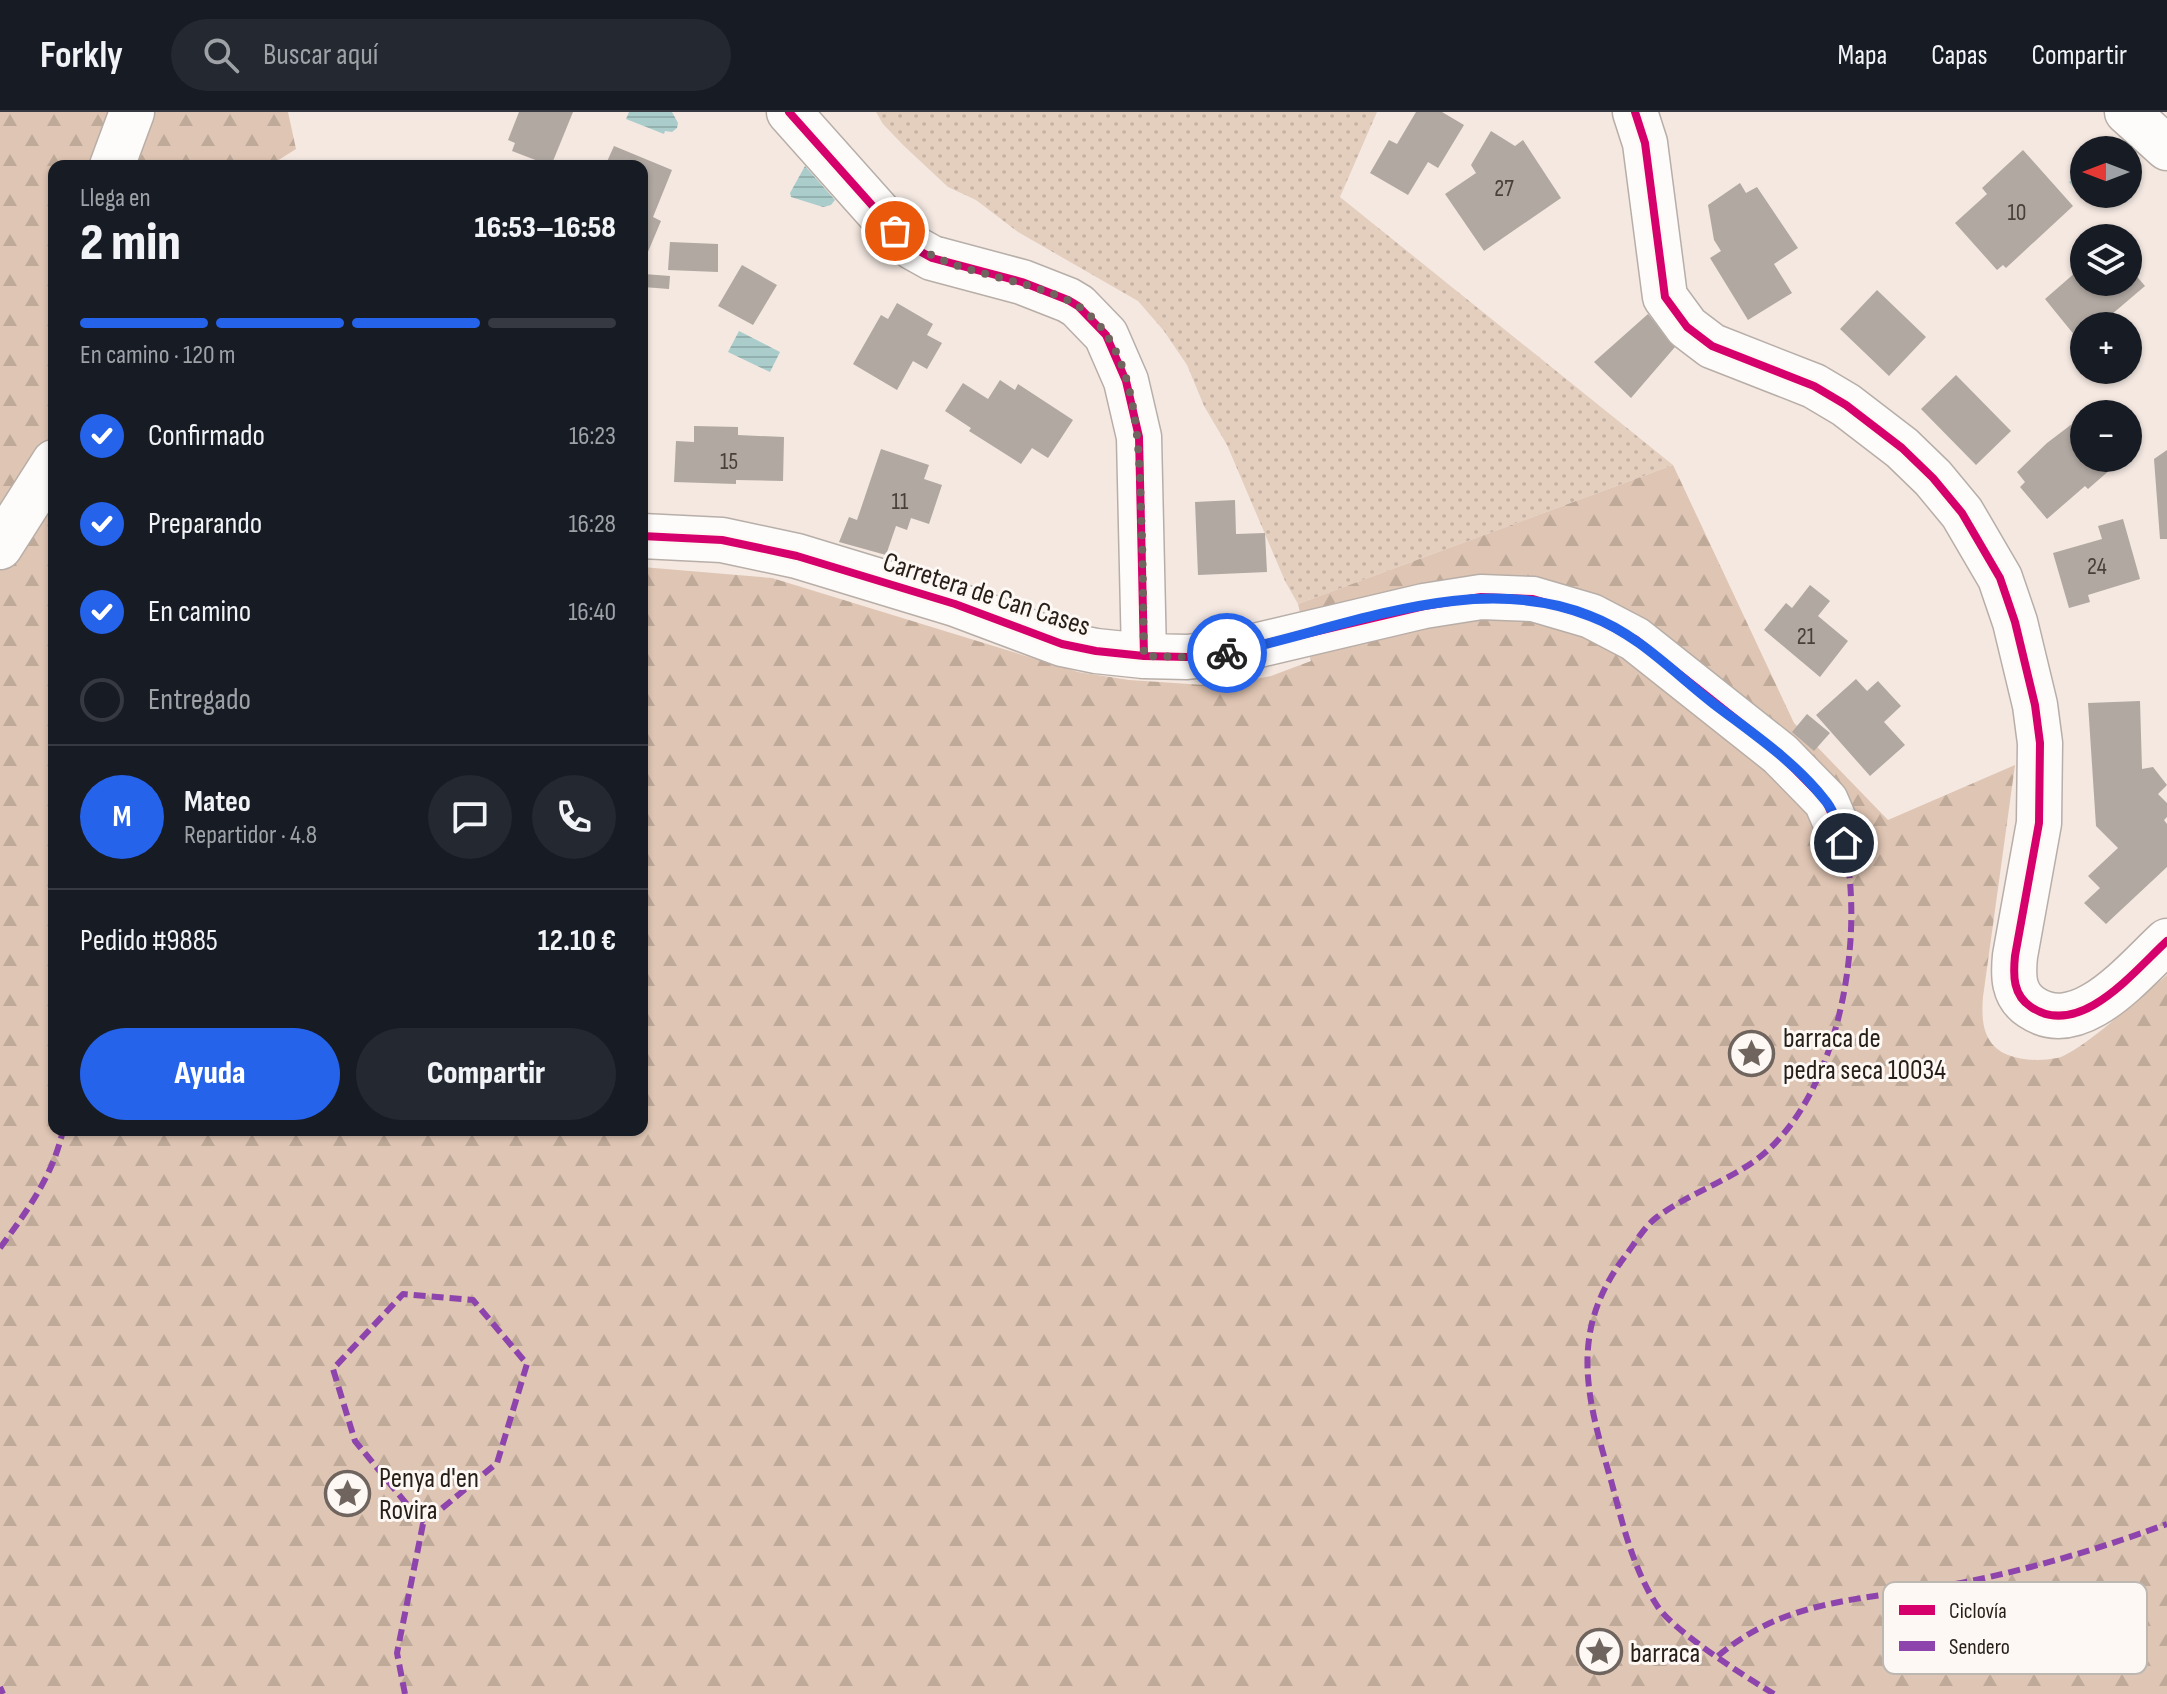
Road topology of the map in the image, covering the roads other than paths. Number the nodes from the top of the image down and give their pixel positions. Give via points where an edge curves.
1 (132, 112) edge
2 (789, 112) edge
3 (1635, 112) edge
4 (2127, 112) edge
5 (2167, 148) edge
6 (114, 160) edge
7 (48, 471) edge
8 (648, 536) edge
9 (0, 547) edge
10 (1144, 656) junction
11 (1844, 843) dead end
12 (2167, 941) edge

1 - 6 street
2 - 10 street via 914,248 1068,300 1106,335 1126,381 1139,437
3 - 12 street via 1645,143 1665,297 1687,327 1712,346 1814,386 1891,439 1962,513 2000,578 2015,622 2040,743 2039,823 2013,976 2019,994 2048,1015 2088,1010
4 - 5 street
7 - 9 street
8 - 10 street, Carretera de Can Cases via 722,540 797,556 955,604 1062,644
10 - 11 street, Carretera de Can Cases via 1229,652 1481,597 1533,599 1591,616 1635,639 1780,754 1826,801

